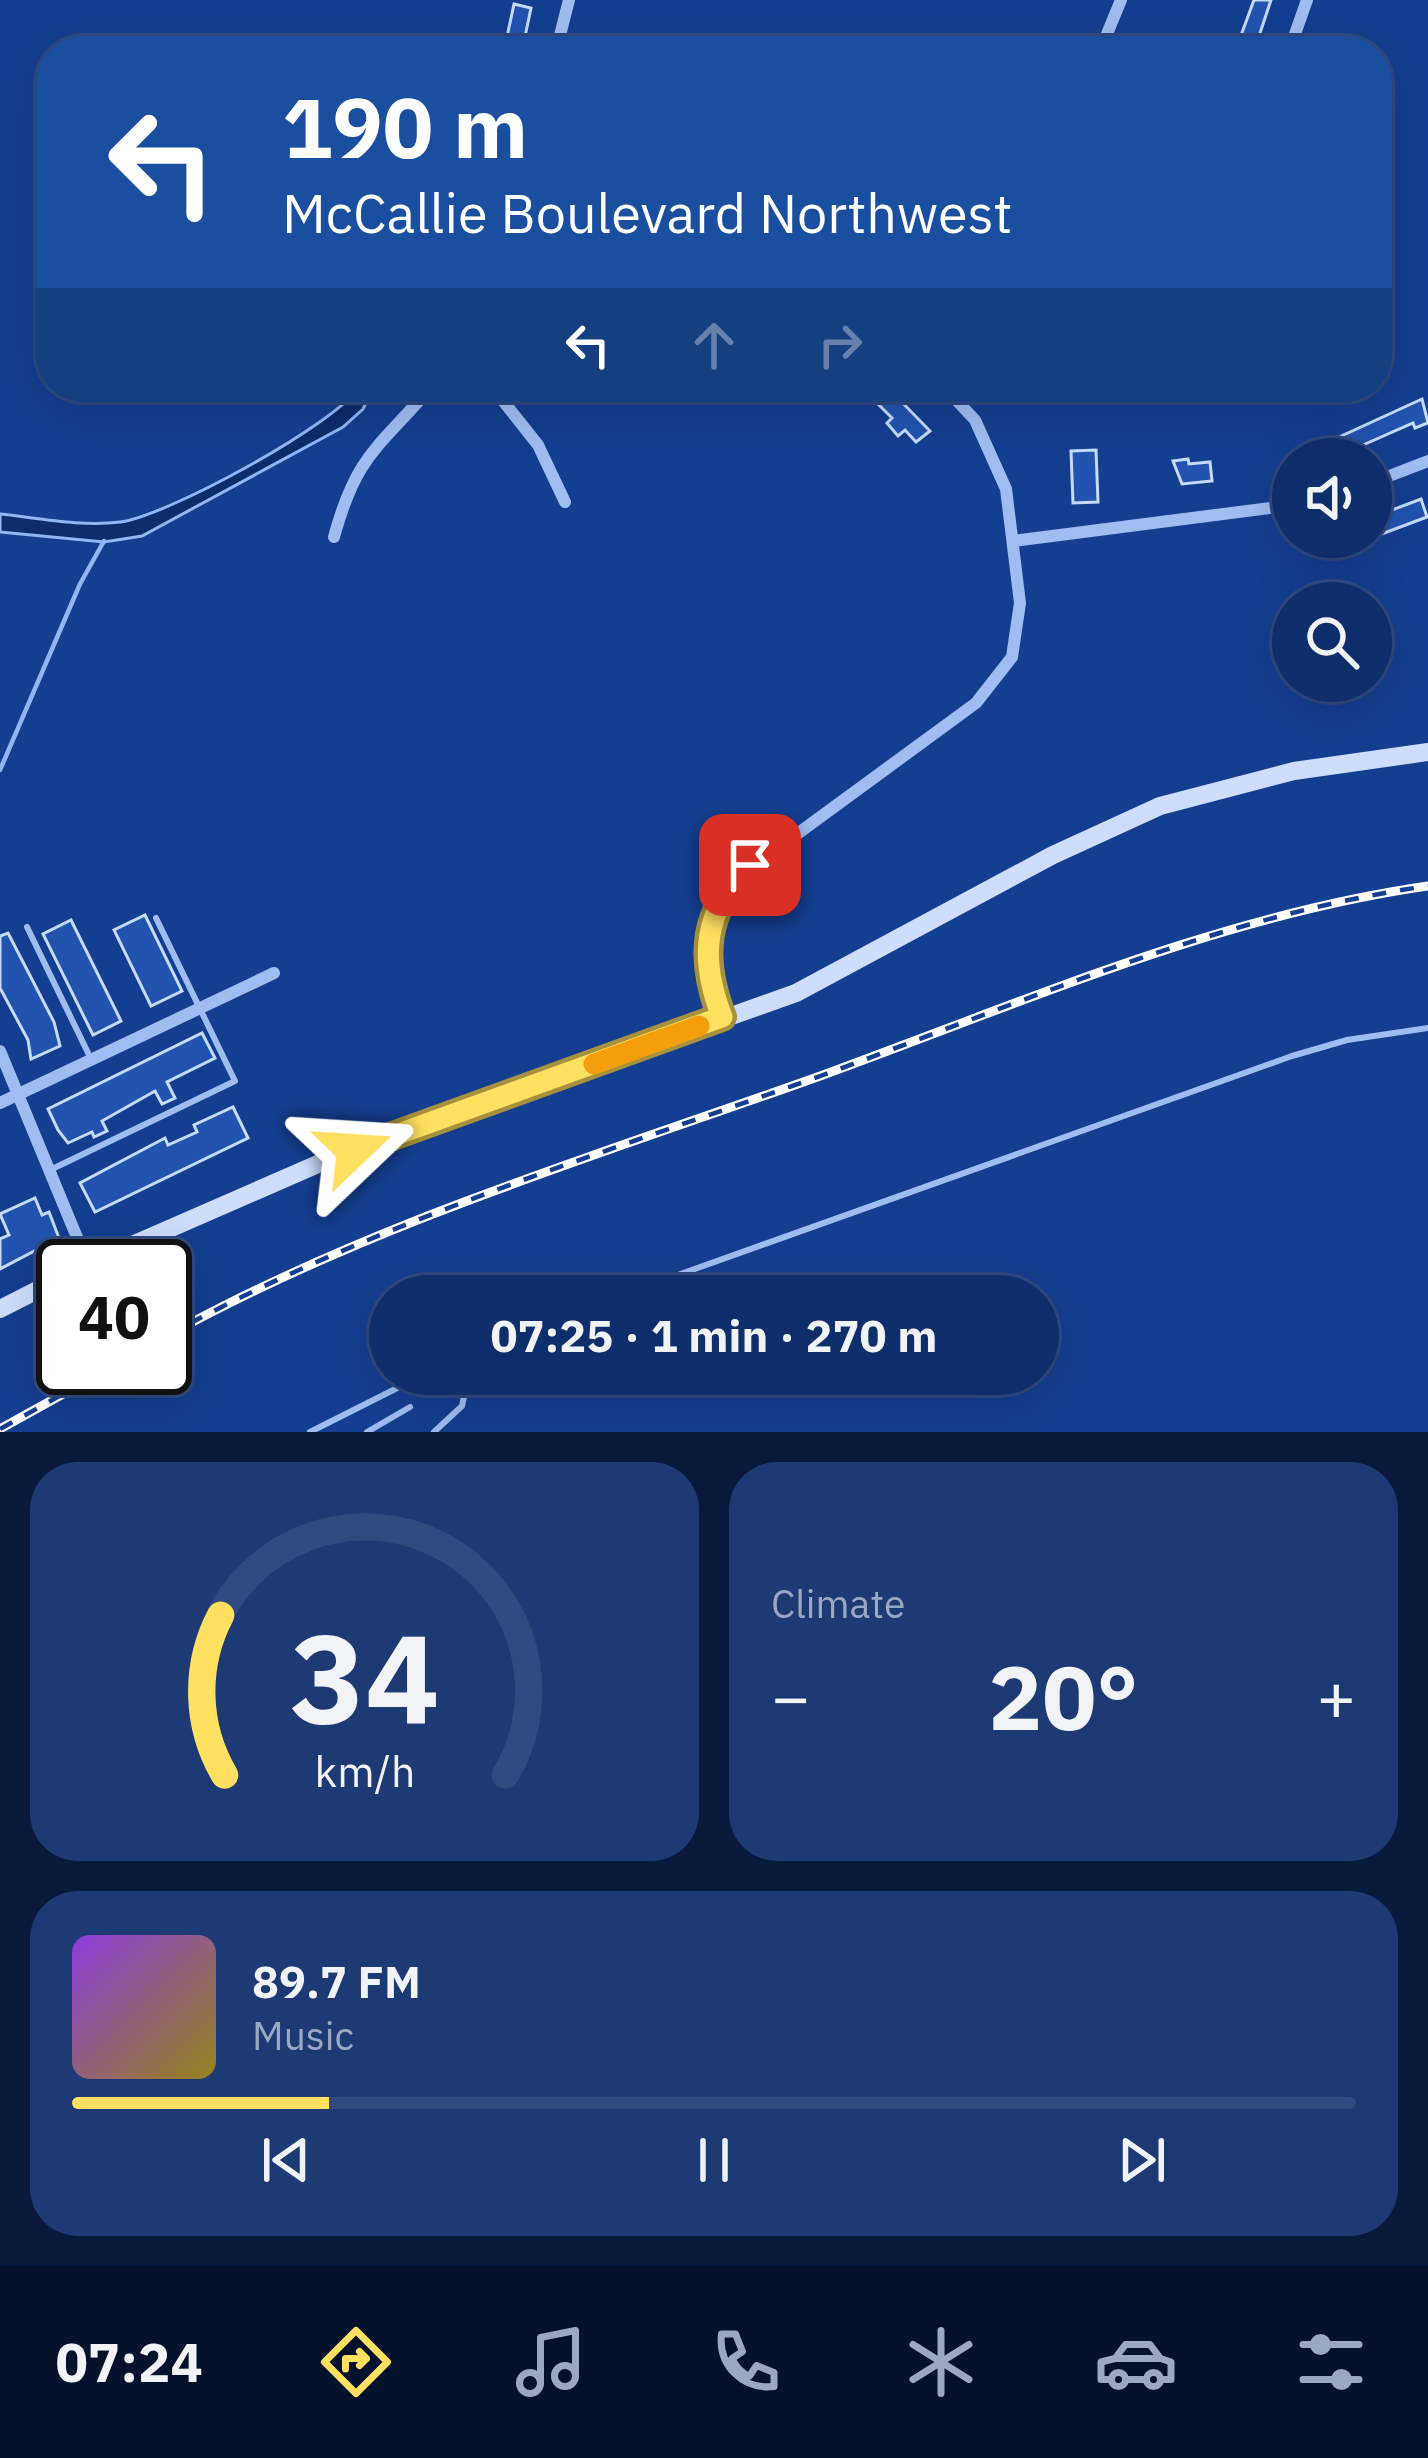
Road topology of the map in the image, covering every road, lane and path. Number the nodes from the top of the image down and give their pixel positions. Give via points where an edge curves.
1 (569, 0) edge
2 (1121, 0) edge
3 (1307, 0) edge
4 (560, 36) edge
5 (1106, 36) edge
6 (1294, 36) edge
7 (417, 402) edge
8 (503, 402) edge
9 (959, 402) edge
10 (1428, 460) edge
11 (1392, 475) edge
12 (565, 502) dead end
13 (1272, 508) edge
14 (334, 537) dead end
15 (1013, 541) junction
16 (1428, 752) edge
17 (156, 918) dead end
18 (27, 927) dead end
19 (274, 974) dead end
20 (201, 1009) junction
21 (722, 1017) junction
22 (1428, 1028) edge
23 (0, 1051) edge
24 (92, 1061) junction
25 (20, 1095) junction
26 (0, 1103) edge
27 (48, 1170) junction
28 (76, 1239) edge
29 (146, 1239) edge
30 (678, 1275) edge
31 (36, 1291) edge
32 (0, 1309) edge
33 (383, 1395) edge
34 (464, 1395) edge
35 (410, 1407) dead end
36 (310, 1432) edge
37 (367, 1432) edge
38 (434, 1432) edge

1 - 4 street
2 - 5 street
3 - 6 street
7 - 14 street via 366,456
8 - 12 street via 538,445
9 - 15 street via 995,454
10 - 11 street
13 - 15 street
15 - 21 street via 1020,626 996,683 750,865 722,897 705,954
16 - 21 street via 1294,771 1160,806 796,993
17 - 20 lane
18 - 24 lane
19 - 20 street
20 - 24 street
20 - 27 lane via 235,1082
21 - 29 street via 327,1160
22 - 30 lane via 1292,1056
23 - 25 street
24 - 25 street
25 - 26 street
25 - 27 street
27 - 28 street
31 - 32 street
33 - 36 lane
34 - 38 lane
35 - 37 lane

